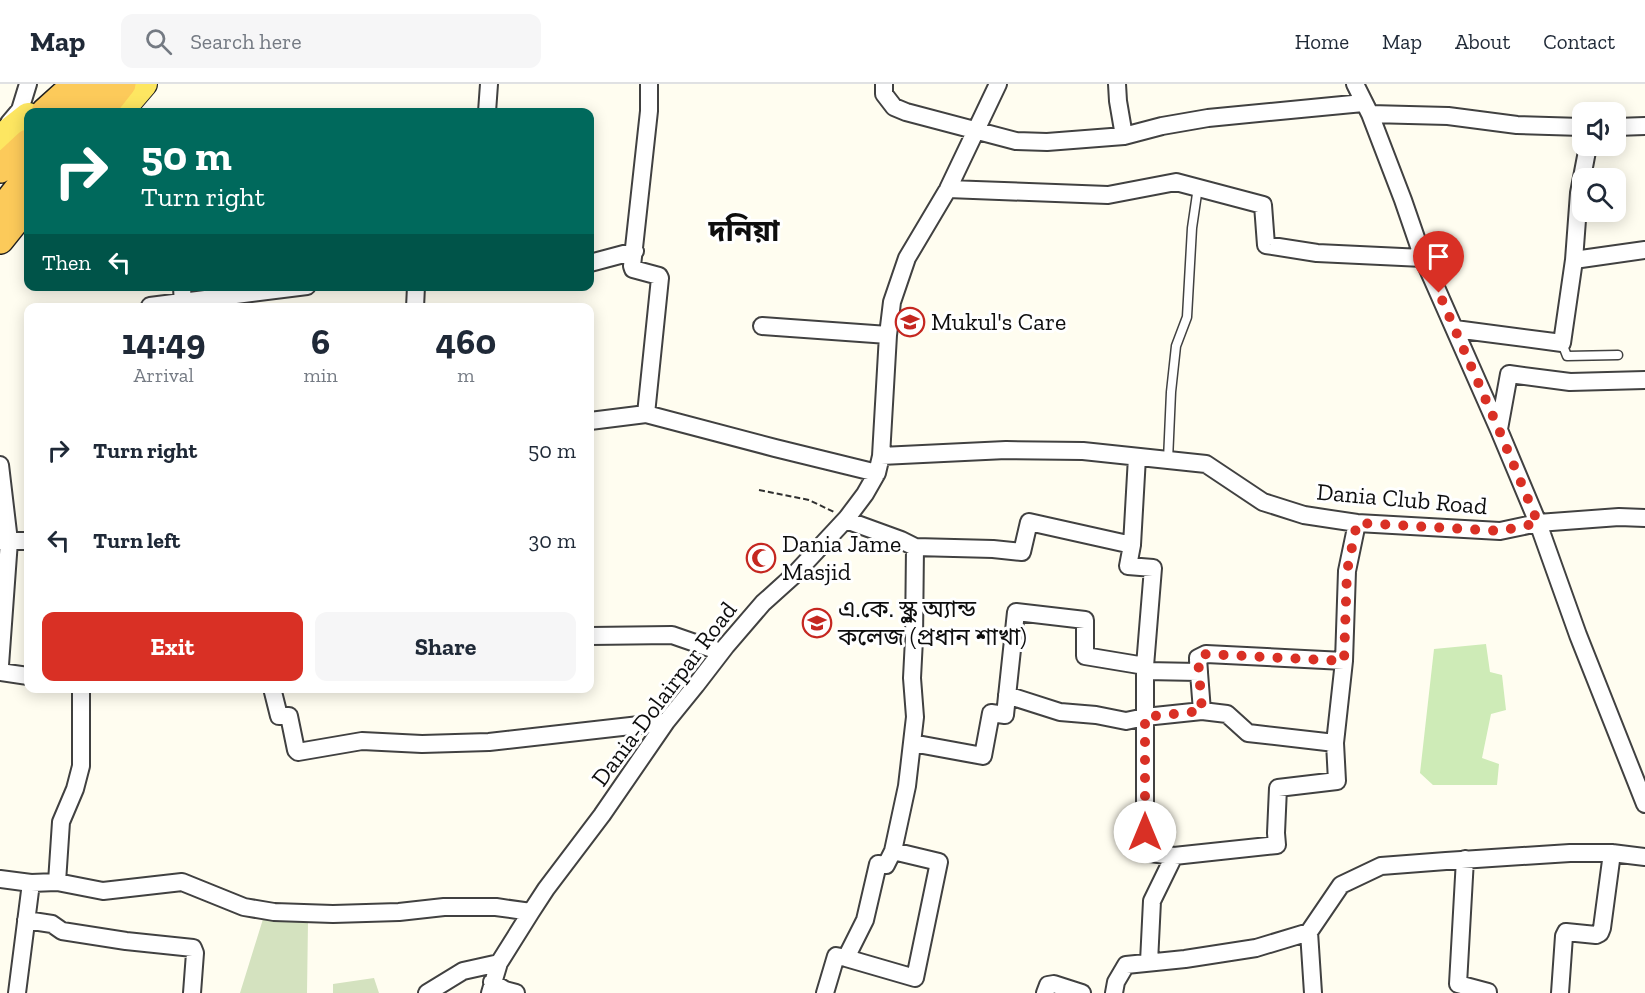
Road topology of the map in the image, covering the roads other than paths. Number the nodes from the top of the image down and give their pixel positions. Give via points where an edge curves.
1 (28, 84) edge
2 (122, 84) edge
3 (144, 84) edge
4 (489, 84) edge
5 (649, 84) edge
6 (884, 84) edge
7 (998, 84) edge
8 (1117, 84) edge
9 (1355, 84) edge
10 (80, 99) edge
11 (47, 108) edge
12 (56, 108) edge
13 (123, 108) edge
14 (486, 108) edge
15 (1366, 109) junction
16 (24, 119) edge
17 (1645, 126) edge
18 (1572, 127) edge
19 (1626, 127) edge
20 (976, 130) junction
21 (24, 131) edge
22 (0, 132) edge
23 (1124, 136) junction
24 (0, 138) edge
25 (24, 147) edge
26 (0, 153) edge
27 (1586, 156) edge
28 (24, 159) edge
29 (0, 169) edge
30 (24, 170) edge
31 (24, 181) edge
32 (0, 182) edge
33 (1198, 187) junction
34 (948, 189) junction
35 (0, 194) edge
36 (24, 210) edge
37 (0, 212) edge
38 (24, 227) edge
39 (0, 240) edge
40 (1645, 250) edge
41 (634, 251) junction
42 (0, 255) edge
43 (1423, 258) junction
44 (1574, 260) junction
45 (594, 262) edge
46 (254, 291) edge
47 (182, 298) edge
48 (162, 303) edge
49 (762, 326) dead end
50 (1455, 328) junction
51 (888, 335) junction
52 (1562, 343) junction
53 (1618, 355) dead end
54 (1645, 380) edge
55 (646, 414) junction
56 (594, 420) edge
57 (1499, 430) junction
58 (881, 456) junction
59 (1137, 457) junction
60 (1168, 460) junction
61 (0, 465) edge
62 (877, 473) junction
63 (1645, 518) edge
64 (847, 519) junction
65 (1357, 523) junction
66 (1538, 523) junction
67 (4, 541) edge
68 (24, 541) edge
69 (1132, 545) junction
70 (915, 547) junction
71 (594, 636) edge
72 (721, 652) junction
73 (1198, 660) junction
74 (1344, 661) junction
75 (0, 665) edge
76 (1145, 669) junction
77 (0, 672) edge
78 (24, 675) edge
79 (81, 693) edge
80 (273, 693) edge
81 (1007, 695) junction
82 (1202, 711) junction
83 (1145, 717) junction
84 (666, 722) junction
85 (912, 743) junction
86 (1335, 743) junction
87 (1645, 804) edge
88 (894, 851) junction
89 (1612, 853) junction
90 (1174, 856) junction
91 (1645, 857) edge
92 (1465, 860) junction
93 (0, 879) edge
94 (57, 882) junction
95 (31, 883) junction
96 (531, 912) junction
97 (26, 920) junction
98 (1309, 932) junction
99 (846, 958) junction
100 (1149, 962) junction
101 (500, 963) junction
102 (491, 988) edge
103 (17, 993) edge
104 (192, 993) edge
105 (427, 993) edge
106 (516, 993) edge
107 (825, 993) edge
108 (1045, 993) edge
109 (1082, 993) edge
110 (1114, 993) edge
111 (1313, 993) edge
112 (1488, 993) edge
113 (1560, 993) edge

1 - 22 street via 20,110
2 - 10 highway
3 - 13 main road
4 - 14 street
5 - 41 street via 650,111
6 - 20 street via 884,94 894,107
7 - 20 street, Dania-Dolairpar Road
8 - 23 street
9 - 15 street
10 - 11 main road
10 - 12 highway
15 - 18 street via 1517,125
15 - 23 street via 1208,118
15 - 43 street
16 - 24 main road
17 - 19 street
20 - 23 street via 1016,141
20 - 34 street, Dania-Dolairpar Road
21 - 26 highway
25 - 29 highway
27 - 44 street
28 - 32 highway
30 - 35 highway
31 - 37 highway
33 - 34 street via 1176,182 1108,195
33 - 43 street via 1263,205 1266,245 1317,253
33 - 60 lane via 1187,317 1176,346
34 - 51 street, Dania-Dolairpar Road via 907,258 892,302
36 - 39 highway
38 - 42 main road
40 - 44 street
41 - 45 street
41 - 55 street via 633,269 660,278
43 - 50 street
44 - 52 street
46 - 47 street
47 - 48 street
49 - 51 street
50 - 52 street
50 - 57 street
51 - 58 street, Dania-Dolairpar Road
52 - 53 lane via 1567,356
54 - 57 street via 1570,382 1509,374
55 - 56 street
55 - 62 street
57 - 66 street
58 - 59 street, Dania Club Road via 1017,450
58 - 62 street, Dania-Dolairpar Road
59 - 60 street, Dania Club Road
59 - 69 street
60 - 65 street, Dania Club Road via 1206,464 1263,502 1304,515
61 - 67 street
62 - 64 street, Dania-Dolairpar Road
63 - 66 street, Dania Club Road
64 - 70 street
64 - 72 street, Dania-Dolairpar Road
65 - 66 street, Dania Club Road via 1500,531
65 - 74 street via 1347,571
66 - 87 street
67 - 68 street
67 - 75 street
69 - 70 street via 1029,522 1022,552
69 - 76 street via 1128,566 1153,568
70 - 85 street
71 - 72 street via 672,635
72 - 84 street, Dania-Dolairpar Road
73 - 74 street via 1206,654
73 - 76 street via 1199,672
73 - 82 street
74 - 86 street
76 - 81 street via 1085,656 1084,620 1016,612
76 - 83 street
77 - 78 street
79 - 94 street via 81,766 61,822
80 - 84 street via 279,716 289,716 298,752 362,741 489,742
81 - 83 street via 1060,711 1126,721
81 - 85 street via 1005,715 991,713 983,756
82 - 83 street
82 - 86 street via 1227,714 1248,733
83 - 90 street via 1145,848 1150,853
84 - 96 street, Dania-Dolairpar Road
85 - 88 street
86 - 90 street via 1337,781 1278,788 1277,845
88 - 99 street via 886,865 878,864 865,920
88 - 99 street via 939,862 915,978
89 - 91 street
89 - 92 street
89 - 113 street via 1602,928 1596,935 1566,932
90 - 100 street via 1152,901
92 - 98 street via 1381,866 1341,885
92 - 112 street via 1458,984
93 - 95 street
94 - 95 street
94 - 96 street via 103,891 182,882 244,906 274,912 399,912 444,907
95 - 97 street
96 - 101 street, Dania-Dolairpar Road
97 - 103 street
97 - 104 street via 52,924 62,931 193,948
98 - 100 street via 1256,948
98 - 111 street
99 - 107 street via 836,956
100 - 110 street via 1126,965
101 - 102 street, Dania-Dolairpar Road
101 - 105 street via 463,971
102 - 106 street
108 - 109 street via 1048,985 1054,984

